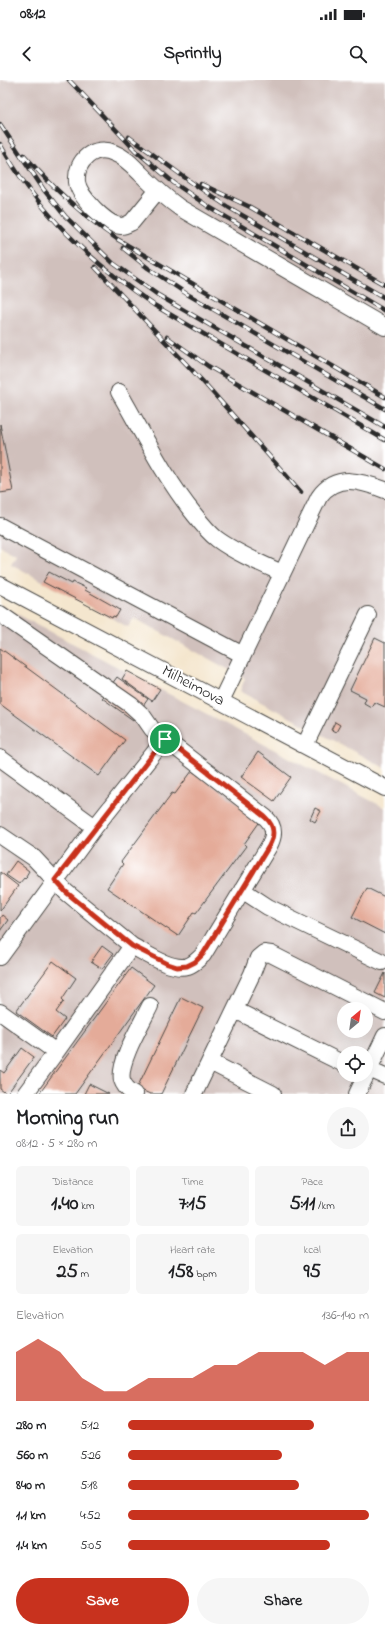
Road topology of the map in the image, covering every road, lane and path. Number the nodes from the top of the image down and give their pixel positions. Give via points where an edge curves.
1 (158, 190) junction
2 (385, 327) edge
3 (119, 392) dead end
4 (385, 490) edge
5 (0, 526) edge
6 (282, 574) junction
7 (0, 585) edge
8 (0, 614) edge
9 (368, 615) dead end
10 (243, 655) junction
11 (221, 701) junction
12 (165, 739) junction
13 (304, 745) junction
14 (0, 758) edge
15 (385, 788) edge
16 (95, 827) junction
17 (0, 835) edge
18 (55, 880) junction
19 (242, 890) junction
20 (132, 946) junction
21 (0, 958) edge
22 (382, 962) dead end
23 (150, 1006) dead end
24 (235, 1010) junction
25 (0, 1012) edge
26 (385, 1012) edge
27 (385, 1036) edge
28 (56, 1052) junction
29 (337, 1061) edge
30 (373, 1061) edge
31 (210, 1062) junction
32 (373, 1074) edge
33 (385, 1076) edge
34 (363, 1082) edge
35 (25, 1094) edge
36 (135, 1094) edge
37 (194, 1094) edge
38 (273, 1094) edge
39 (357, 1094) edge

1 - 1 street via 126,160 107,150 97,150 89,154 78,174 79,189 84,196 102,216 120,226 132,222
1 - 2 street via 192,215
3 - 6 street via 171,483 206,529 229,547
4 - 6 street via 351,481 331,484 318,497
5 - 10 street
6 - 10 street
7 - 11 street, Milheimova
8 - 12 street via 131,705 143,716 152,730
9 - 13 street
10 - 11 street
11 - 13 street, Milheimova
12 - 16 street
12 - 19 street via 272,824 271,842
13 - 15 street, Milheimova
14 - 16 street
16 - 18 street
17 - 18 street via 34,858
18 - 20 street
18 - 21 street
19 - 20 street via 203,954 195,962 177,967
19 - 22 street via 268,907
20 - 28 street
23 - 36 street via 122,1067 122,1081
24 - 26 street via 258,958 267,953
24 - 29 street
24 - 31 street
25 - 28 street
27 - 30 street
28 - 35 street
31 - 37 street
31 - 38 street
32 - 33 street
34 - 39 street

